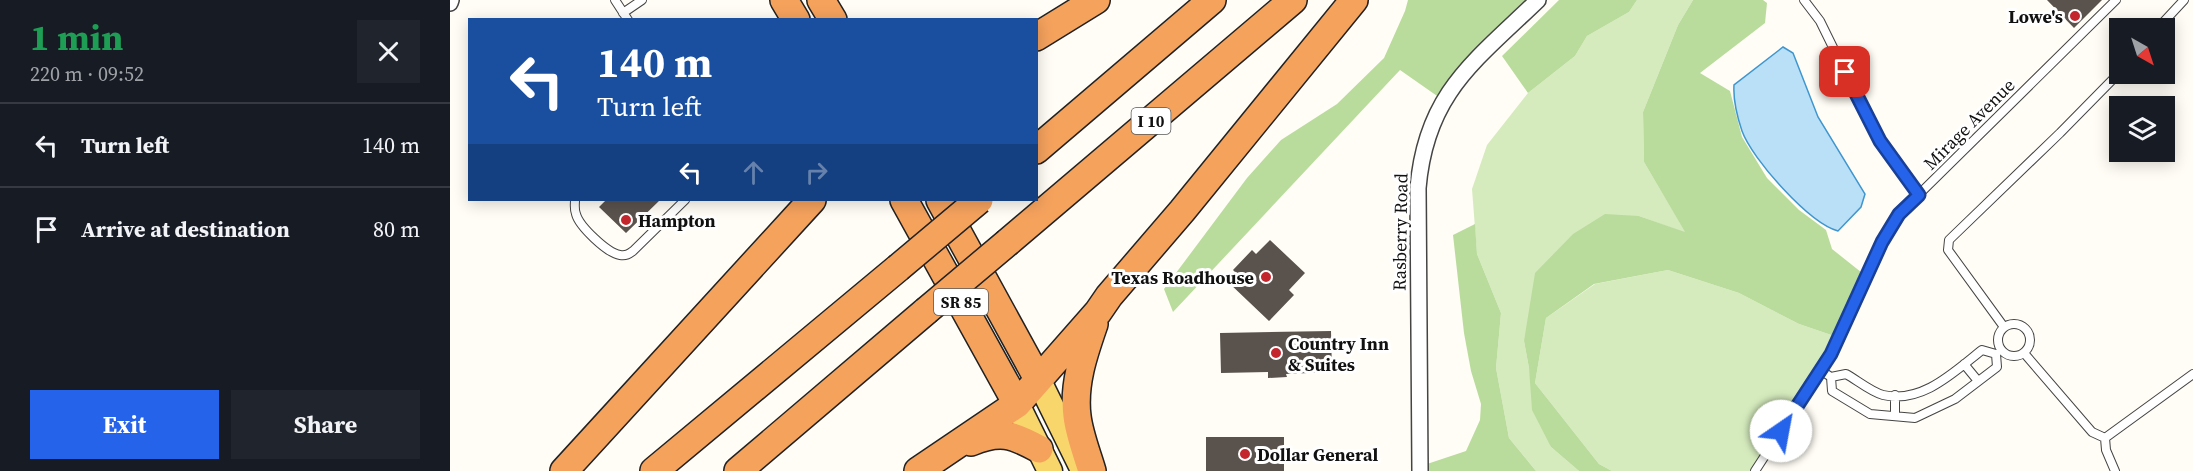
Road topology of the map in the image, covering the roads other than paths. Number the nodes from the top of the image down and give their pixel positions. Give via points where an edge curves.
1 (615, 0) edge
2 (642, 0) edge
3 (784, 0) edge
4 (821, 0) edge
5 (1096, 0) edge
6 (1212, 0) edge
7 (1293, 0) edge
8 (1354, 0) edge
9 (1538, 0) edge
10 (1804, 0) edge
11 (2116, 0) edge
12 (2184, 0) edge
13 (626, 16) edge
14 (795, 18) edge
15 (832, 18) edge
16 (2167, 18) edge
17 (1038, 36) edge
18 (2109, 83) edge
19 (1038, 148) edge
20 (1919, 195) junction
21 (575, 201) edge
22 (684, 201) edge
23 (811, 201) edge
24 (905, 201) edge
25 (941, 201) edge
26 (978, 201) edge
27 (1098, 312) junction
28 (2004, 327) junction
29 (1999, 352) junction
30 (2024, 353) junction
31 (1964, 364) junction
32 (1820, 370) junction
33 (2193, 374) edge
34 (1831, 377) junction
35 (1038, 378) junction
36 (1978, 381) junction
37 (1895, 395) junction
38 (1017, 404) junction
39 (1895, 416) junction
40 (2105, 438) junction
41 (951, 450) junction
42 (1044, 460) edge
43 (564, 471) edge
44 (654, 471) edge
45 (738, 471) edge
46 (918, 471) edge
47 (1083, 471) edge
48 (1092, 471) edge
49 (1420, 471) edge
50 (1755, 471) edge
51 (2115, 471) edge

1 - 13 lane
2 - 13 lane
3 - 14 highway
4 - 15 highway
5 - 17 highway
6 - 19 highway
7 - 45 highway, I 10, bridge
8 - 27 highway
9 - 49 street, Rasberry Road via 1467,68 1447,94 1431,124 1422,155 1418,188
10 - 20 lane via 1820,21 1880,141
11 - 20 lane, Mirage Avenue
12 - 16 lane
18 - 28 lane via 1949,240 1948,250
20 - 32 lane, Mirage Avenue via 1899,214 1882,242
21 - 22 lane via 580,223 605,248 626,255
23 - 43 highway
24 - 38 highway, SR 85
25 - 35 highway, SR 85
26 - 44 highway, bridge
27 - 35 highway
27 - 48 highway via 1078,381 1077,417
28 - 29 lane via 1998,336
28 - 30 lane via 2016,323 2026,328 2031,338
29 - 30 lane via 2013,356
29 - 31 lane via 1982,350
29 - 36 lane via 1997,367
30 - 40 lane via 2092,432
31 - 36 lane
31 - 37 lane via 1914,395
32 - 34 lane
32 - 50 lane, Mirage Avenue
33 - 40 lane
34 - 37 lane via 1846,374 1882,395
34 - 39 lane via 1832,390 1869,414
35 - 38 highway
35 - 47 main road, SR 85
36 - 39 lane via 1956,399 1916,418
37 - 39 lane
38 - 41 highway
38 - 42 main road, SR 85
40 - 51 lane
41 - 42 highway via 1001,434 1016,436
41 - 46 highway

